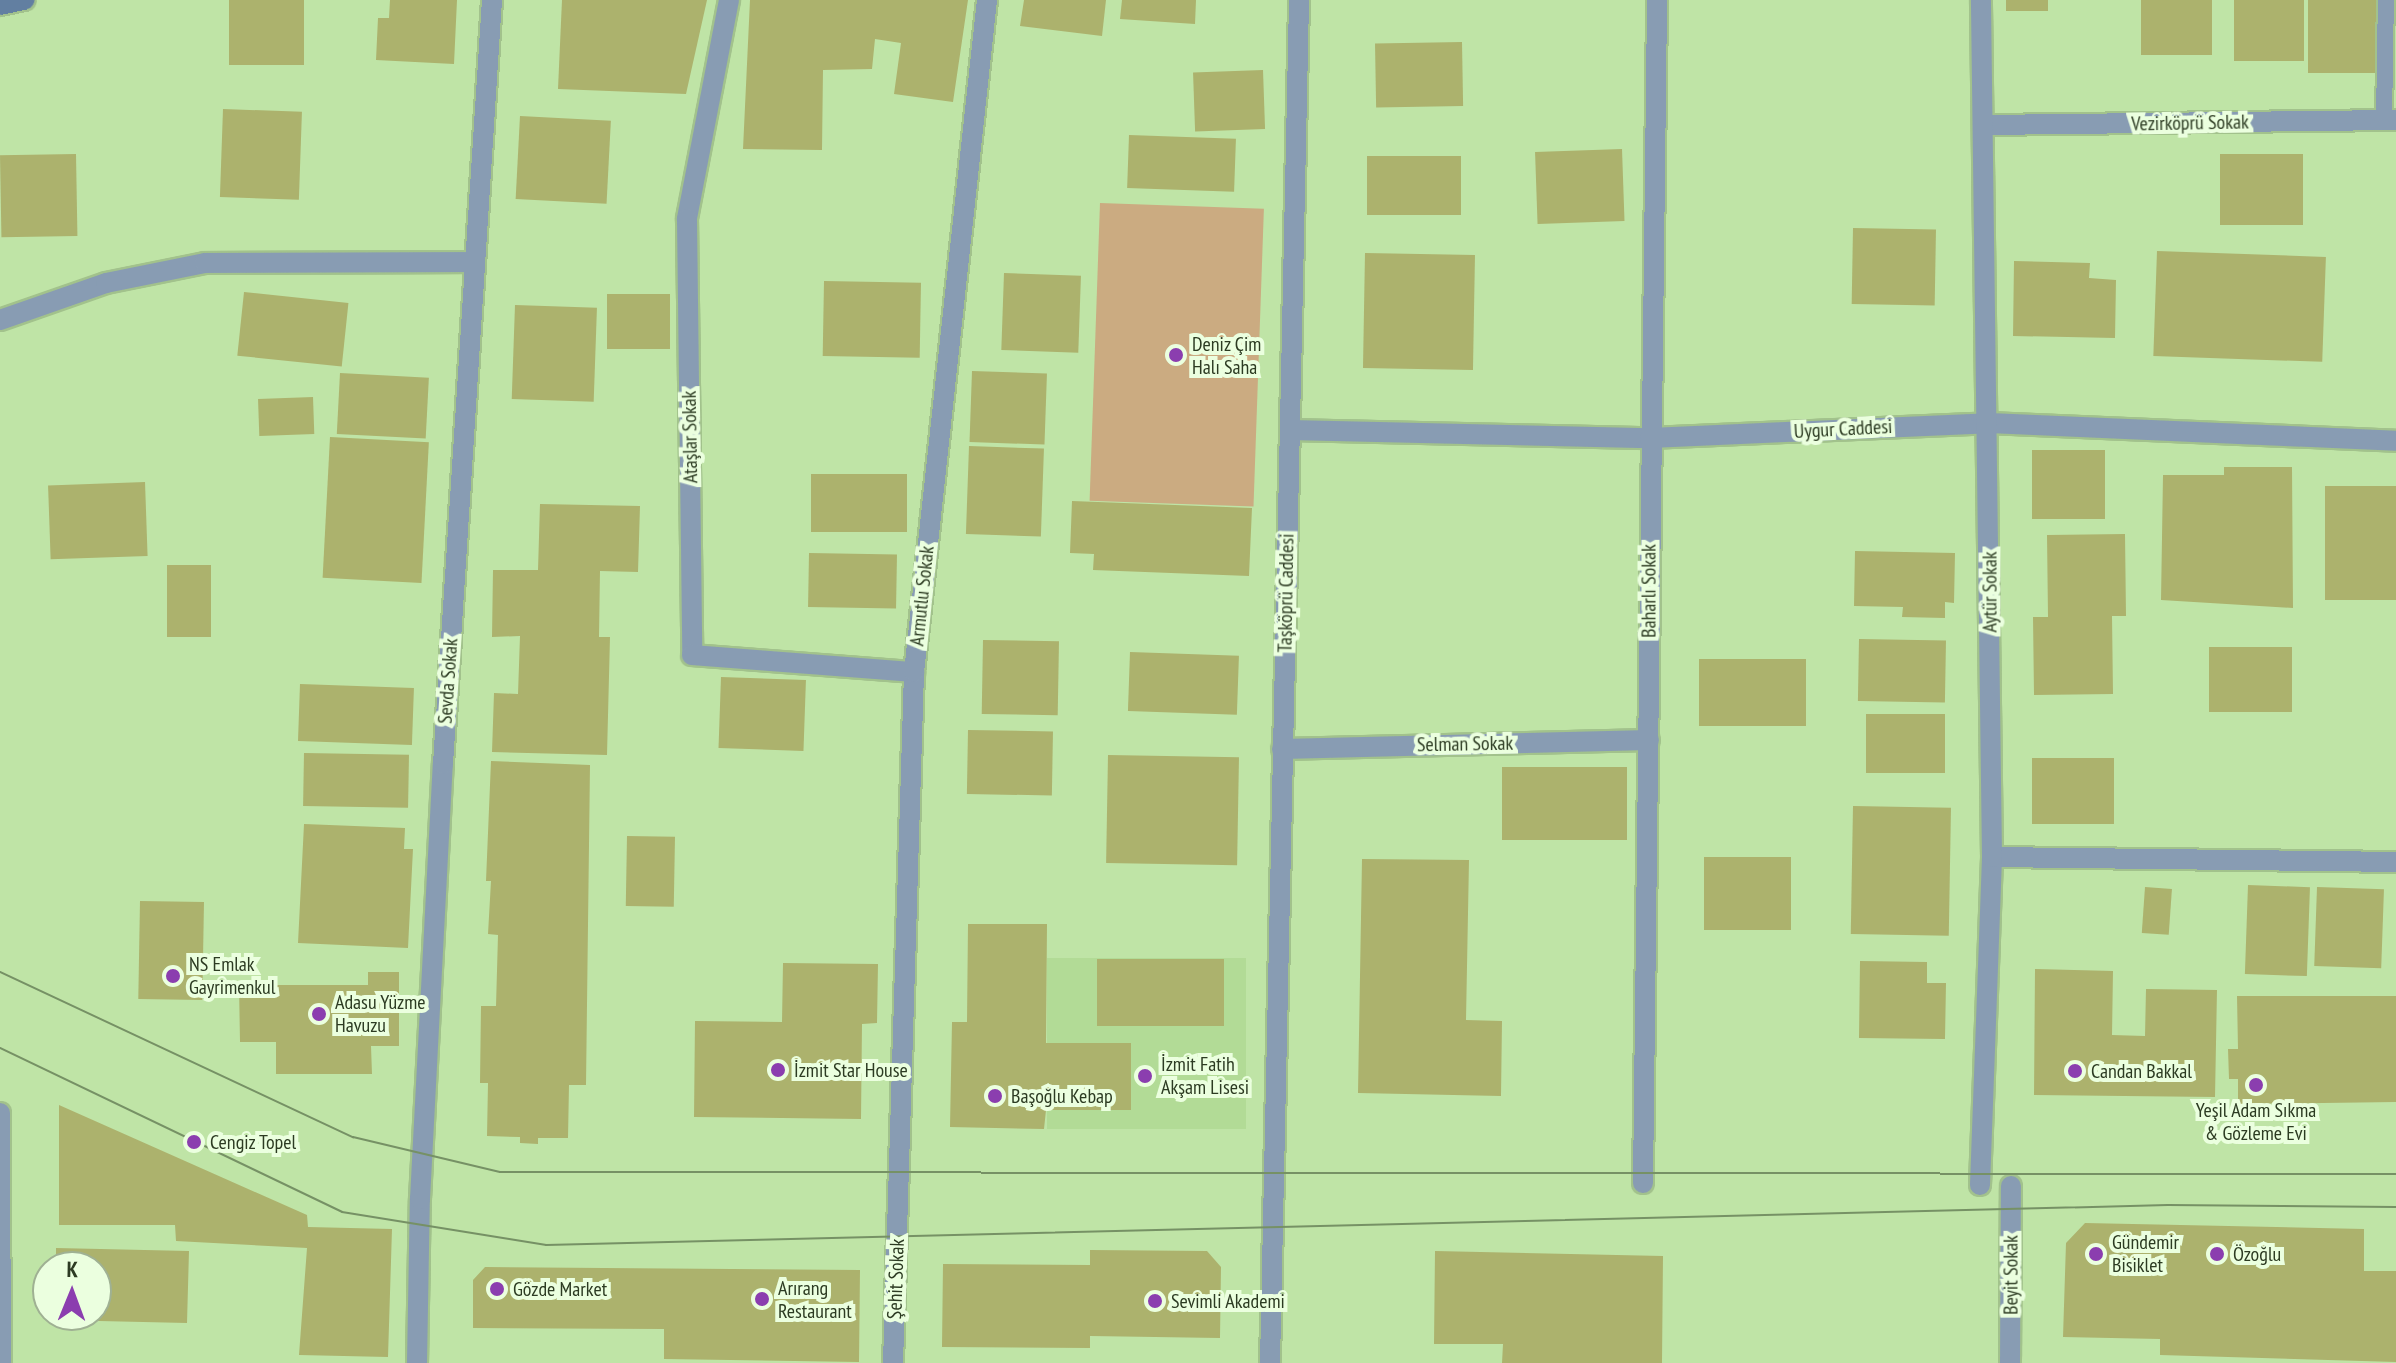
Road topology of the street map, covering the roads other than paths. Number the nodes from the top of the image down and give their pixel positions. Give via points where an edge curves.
1 (24, 0) edge
2 (492, 0) edge
3 (729, 0) edge
4 (987, 0) edge
5 (1299, 0) edge
6 (1657, 0) edge
7 (1981, 0) edge
8 (2386, 0) edge
9 (0, 5) edge
10 (2390, 120) edge
11 (1985, 125) junction
12 (474, 262) junction
13 (0, 320) edge
14 (1989, 423) junction
15 (1290, 430) junction
16 (1650, 438) junction
17 (2396, 441) edge
18 (914, 672) junction
19 (1649, 740) junction
20 (1282, 749) junction
21 (1992, 857) junction
22 (2396, 862) edge
23 (0, 1113) edge
24 (1643, 1183) dead end
25 (1980, 1185) dead end
26 (2011, 1186) dead end
27 (900, 1196) joint
28 (1, 1363) edge
29 (417, 1363) edge
30 (893, 1363) edge
31 (1270, 1363) edge
32 (2010, 1363) edge

1 - 9 street
2 - 12 street, Sevda Sokak
3 - 18 street, Ataşlar Sokak via 687,219 692,655
4 - 18 street, Armutlu Sokak
5 - 15 street, Taşköprü Caddesi
6 - 16 street, Baharlı Sokak
7 - 11 street, Aytür Sokak
8 - 10 lane
10 - 11 street, Vezirköprü Sokak
11 - 14 street, Aytür Sokak
12 - 13 street via 205,263 106,283
12 - 29 street, Sevda Sokak via 420,1199
14 - 16 street, Uygur Caddesi
14 - 17 street, Uygur Caddesi
14 - 21 street, Aytür Sokak
15 - 16 street, Uygur Caddesi
15 - 20 street, Taşköprü Caddesi
16 - 19 street, Baharlı Sokak
18 - 27 street, Armutlu Sokak
19 - 20 street, Selman Sokak
19 - 24 street, Baharlı Sokak
20 - 31 street, Taşköprü Caddesi
21 - 22 street
21 - 25 street, Aytür Sokak
23 - 28 street
26 - 32 street, Beyit Sokak
27 - 30 street, Şehit Sokak

